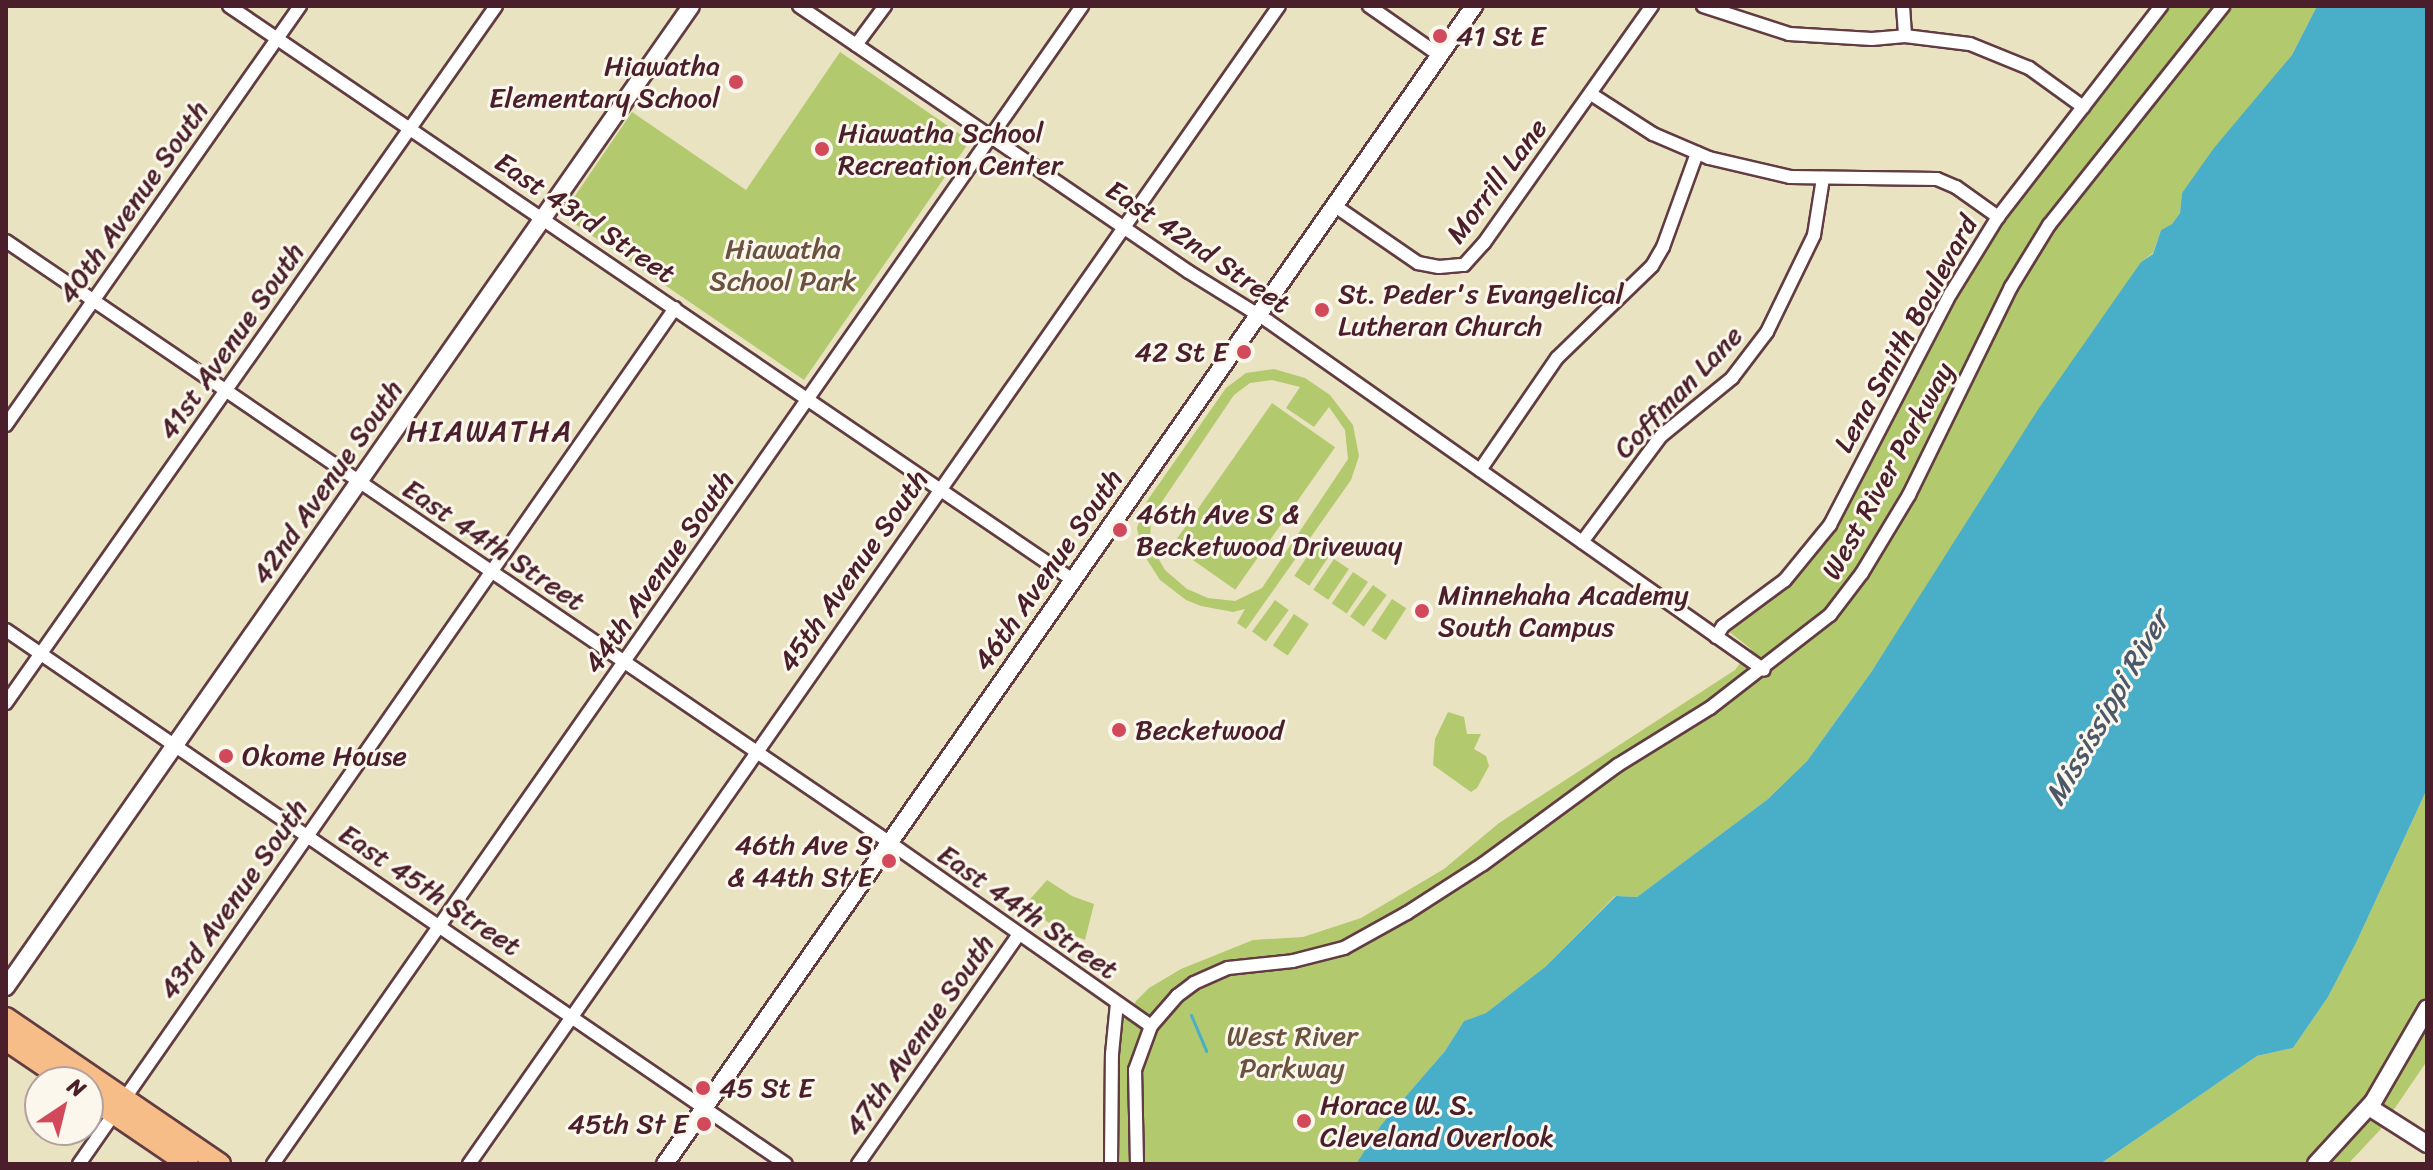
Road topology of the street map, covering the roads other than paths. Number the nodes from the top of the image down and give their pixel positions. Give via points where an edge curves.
1 (229, 6) edge
2 (300, 6) edge
3 (496, 6) edge
4 (691, 6) edge
5 (799, 6) edge
6 (885, 6) edge
7 (1082, 6) edge
8 (1279, 6) edge
9 (1369, 6) edge
10 (1474, 6) edge
11 (1652, 6) edge
12 (1703, 6) edge
13 (1903, 6) edge
14 (2161, 6) edge
15 (2223, 6) edge
16 (1905, 36) junction
17 (278, 39) junction
18 (856, 45) junction
19 (1439, 55) junction
20 (1591, 94) junction
21 (2083, 107) junction
22 (410, 128) junction
23 (991, 136) junction
24 (1697, 153) junction
25 (1823, 178) junction
26 (1335, 206) junction
27 (1998, 217) junction
28 (542, 218) junction
29 (1124, 227) junction
30 (6, 241) edge
31 (93, 301) junction
32 (675, 308) junction
33 (1257, 314) junction
34 (226, 391) junction
35 (808, 399) junction
36 (6, 425) edge
37 (1480, 470) junction
38 (359, 482) junction
39 (940, 489) junction
40 (1582, 542) junction
41 (491, 573) junction
42 (1073, 580) junction
43 (6, 630) edge
44 (1716, 637) junction
45 (41, 654) junction
46 (625, 664) junction
47 (1764, 670) junction
48 (6, 703) edge
49 (174, 745) junction
50 (756, 752) junction
51 (306, 835) junction
52 (889, 842) junction
53 (439, 926) junction
54 (1019, 934) junction
55 (6, 987) edge
56 (1117, 1003) junction
57 (2427, 1009) edge
58 (572, 1017) junction
59 (6, 1018) edge
60 (1151, 1026) junction
61 (6, 1040) edge
62 (44, 1066) edge
63 (104, 1101) edge
64 (2373, 1102) junction
65 (119, 1106) junction
66 (705, 1108) junction
67 (2427, 1133) edge
68 (2427, 1144) edge
69 (79, 1164) edge
70 (188, 1164) edge
71 (220, 1164) edge
72 (273, 1164) edge
73 (469, 1164) edge
74 (665, 1164) edge
75 (786, 1164) edge
76 (858, 1164) edge
77 (1111, 1164) edge
78 (1137, 1164) edge
79 (2316, 1164) edge

1 - 17 street, East 43rd Street
2 - 17 street, 40th Avenue South
3 - 22 street, 41st Avenue South
4 - 28 street, 42nd Avenue South
5 - 18 street, East 42nd Street
6 - 18 street
7 - 23 street, 44th Avenue South
8 - 29 street, 45th Avenue South
9 - 19 street
10 - 19 street, 46th Avenue South
11 - 20 street, Morrill Lane
12 - 16 street via 1789,34
13 - 16 street
14 - 21 street, Lena Smith Boulevard
15 - 47 street, West River Parkway via 2049,225 2011,287 1935,447 1855,582 1830,615
16 - 21 street via 1970,44 1999,54 2029,68
17 - 22 street, East 43rd Street
17 - 31 street, 40th Avenue South
18 - 23 street, East 42nd Street
19 - 26 street, 46th Avenue South
20 - 24 street via 1631,122
20 - 26 street, Morrill Lane via 1464,265 1418,263
21 - 27 street, Lena Smith Boulevard
22 - 28 street, East 43rd Street
22 - 34 street, 41st Avenue South
23 - 29 street, East 42nd Street
23 - 35 street, 44th Avenue South
24 - 25 street via 1790,177
24 - 37 street via 1652,266 1557,358
25 - 27 street via 1937,179
25 - 40 street, Coffman Lane via 1814,235 1767,332 1732,378 1661,436
26 - 33 street, 46th Avenue South
27 - 44 street, Lena Smith Boulevard via 1951,293 1830,525 1785,580 1723,626
28 - 32 street, East 43rd Street
28 - 38 street, 42nd Avenue South
29 - 33 street, East 42nd Street
29 - 39 street, 45th Avenue South
30 - 31 street, East 44th Street
31 - 34 street, East 44th Street
31 - 36 street, 40th Avenue South
32 - 35 street, East 43rd Street
32 - 41 street, 43rd Avenue South
33 - 37 street, East 42nd Street
33 - 42 street, 46th Avenue South
34 - 38 street, East 44th Street
34 - 45 street, 41st Avenue South
35 - 39 street, East 43rd Street
35 - 46 street, 44th Avenue South
37 - 40 street, East 42nd Street
38 - 41 street, East 44th Street
38 - 49 street, 42nd Avenue South
39 - 42 street, East 43rd Street
39 - 50 street, 45th Avenue South
40 - 44 street, East 42nd Street
41 - 46 street, East 44th Street
41 - 51 street, 43rd Avenue South
42 - 52 street, 46th Avenue South
43 - 45 street, East 45th Street
44 - 47 street, East 42nd Street
45 - 48 street, 41st Avenue South
45 - 49 street, East 45th Street
46 - 50 street, East 44th Street
46 - 53 street, 44th Avenue South
47 - 60 street, West River Parkway via 1407,913 1344,948 1211,975 1177,996
49 - 51 street, East 45th Street
49 - 55 street, 42nd Avenue South
50 - 52 street, East 44th Street
50 - 58 street, 45th Avenue South
51 - 53 street, East 45th Street
51 - 65 street, 43rd Avenue South
52 - 54 street, East 44th Street
52 - 66 street, 46th Avenue South
53 - 58 street, East 45th Street
53 - 72 street, 44th Avenue South
54 - 56 street, East 44th Street
54 - 76 street, 47th Avenue South
56 - 60 street, East 44th Street
56 - 77 street
57 - 64 street
58 - 66 street, East 45th Street
58 - 73 street, 45th Avenue South
59 - 65 main road
60 - 78 street, West River Parkway via 1135,1070
61 - 62 main road
63 - 65 main road
64 - 67 street
64 - 68 street
64 - 79 street
65 - 69 street, 43rd Avenue South
65 - 70 main road
65 - 71 main road
66 - 74 street, 46th Avenue South
66 - 75 street, East 45th Street

